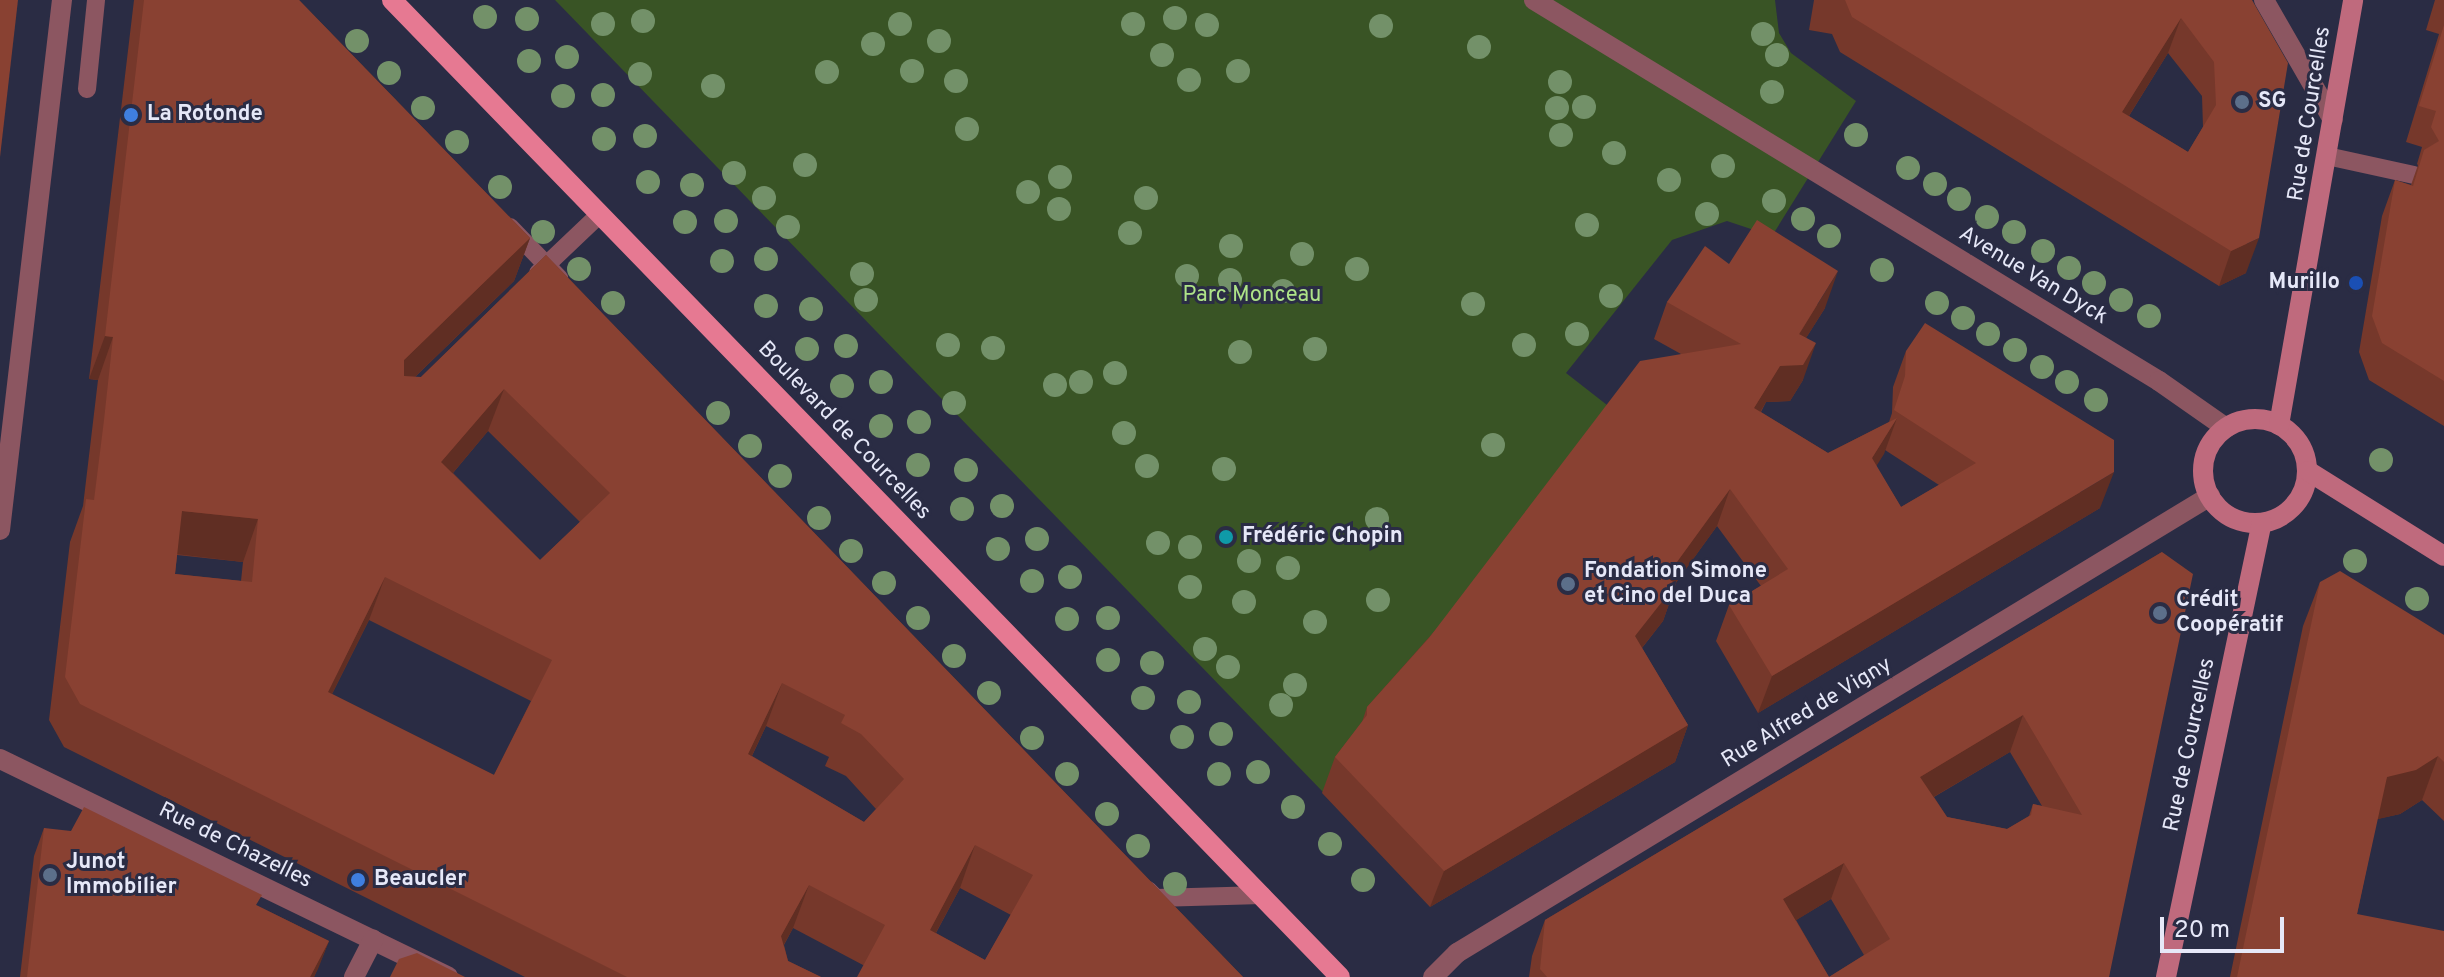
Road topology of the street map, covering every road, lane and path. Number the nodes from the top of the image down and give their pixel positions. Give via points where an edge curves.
1 (62, 0) edge
2 (96, 0) edge
3 (392, 0) edge
4 (1534, 0) edge
5 (2264, 0) edge
6 (2353, 0) edge
7 (87, 89) dead end
8 (2333, 120) junction
9 (2327, 156) junction
10 (2414, 175) edge
11 (494, 210) edge
12 (600, 214) junction
13 (547, 265) junction
14 (569, 288) edge
15 (521, 291) edge
16 (2279, 425) junction
17 (2226, 428) junction
18 (2308, 471) junction
19 (2210, 496) junction
20 (2262, 523) junction
21 (0, 530) edge
22 (2444, 556) edge
23 (0, 759) edge
24 (1134, 875) edge
25 (1262, 895) junction
26 (373, 940) junction
27 (354, 977) edge
28 (448, 977) edge
29 (1340, 977) edge
30 (1433, 977) edge
31 (2166, 977) edge

1 - 21 street
2 - 7 lane
3 - 12 main road, Boulevard de Courcelles
4 - 17 street, Avenue Van Dyck via 2159,381
5 - 8 street
6 - 8 street, Rue de Courcelles
8 - 9 street, Rue de Courcelles
9 - 10 lane
9 - 16 street, Rue de Courcelles
11 - 13 lane
12 - 13 lane
12 - 25 main road, Boulevard de Courcelles
13 - 14 lane
13 - 15 lane
16 - 17 street via 2250,419
16 - 18 street via 2299,442
17 - 19 street via 2206,456
18 - 20 street via 2296,503
18 - 22 street
19 - 20 street via 2234,518
19 - 30 street, Rue Alfred de Vigny via 1468,946
20 - 31 street, Rue de Courcelles
23 - 26 street, Rue de Chazelles
24 - 25 lane via 1156,898
25 - 29 main road, Boulevard de Courcelles
26 - 27 street
26 - 28 street, Rue de Chazelles

